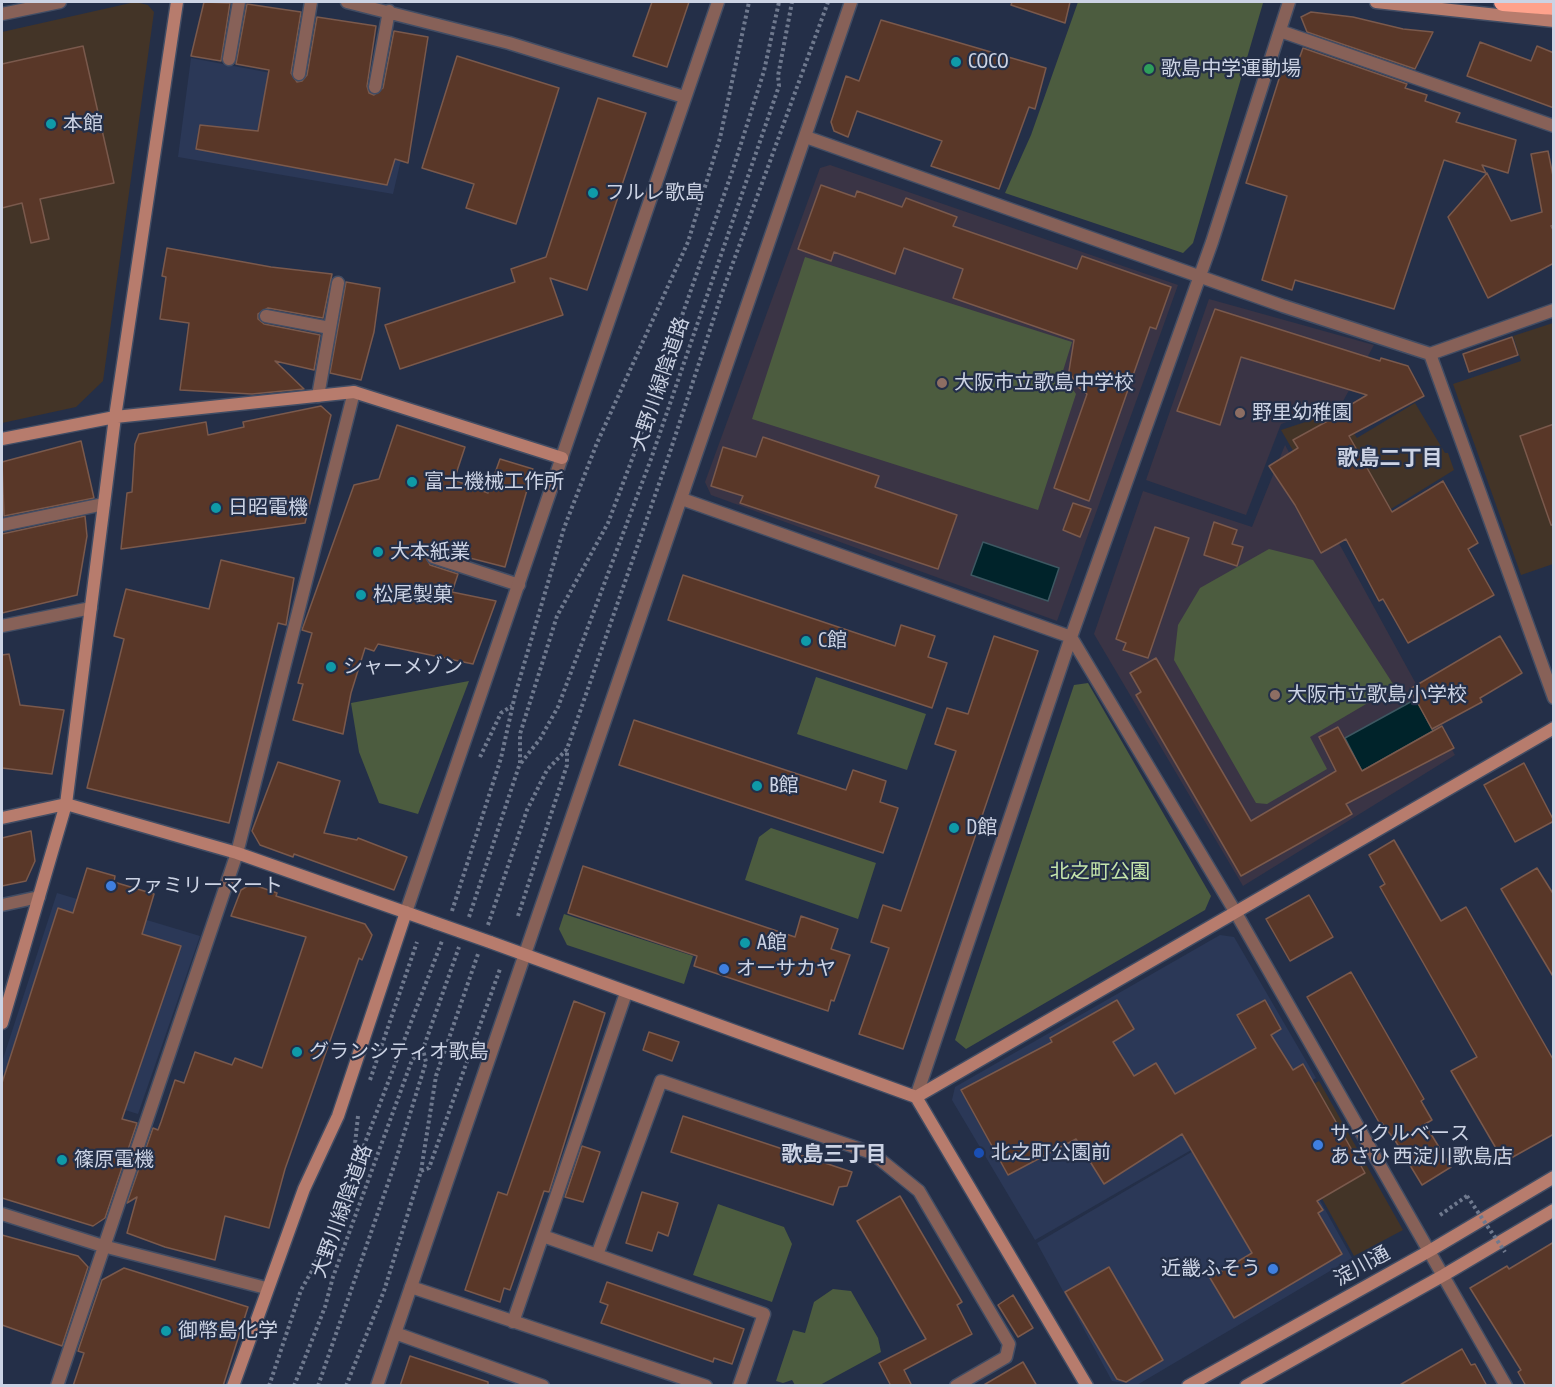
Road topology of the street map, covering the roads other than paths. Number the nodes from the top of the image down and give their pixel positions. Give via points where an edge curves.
1 (60, 2) edge
2 (177, 2) edge
3 (239, 2) edge
4 (311, 2) edge
5 (347, 2) edge
6 (718, 2) edge
7 (851, 2) edge
8 (1289, 2) edge
9 (1376, 2) edge
10 (1503, 2) edge
11 (1554, 6) edge
12 (389, 11) junction
13 (2, 14) edge
14 (1554, 21) edge
15 (1280, 32) junction
16 (229, 60) dead end
17 (299, 74) dead end
18 (375, 87) dead end
19 (684, 97) junction
20 (1554, 126) edge
21 (806, 137) junction
22 (1199, 275) junction
23 (338, 283) dead end
24 (1554, 310) edge
25 (266, 316) dead end
26 (330, 328) junction
27 (1430, 354) junction
28 (354, 392) junction
29 (318, 396) junction
30 (115, 417) junction
31 (2, 439) edge
32 (562, 458) junction
33 (682, 499) junction
34 (104, 504) junction
35 (2, 525) edge
36 (433, 557) dead end
37 (519, 585) junction
38 (91, 608) junction
39 (2, 626) edge
40 (1071, 637) junction
41 (1554, 698) edge
42 (1554, 728) edge
43 (66, 804) junction
44 (2, 818) edge
45 (237, 853) junction
46 (39, 897) junction
47 (2, 905) edge
48 (406, 912) junction
49 (1236, 912) junction
50 (525, 953) junction
51 (626, 993) junction
52 (2, 1023) edge
53 (916, 1097) junction
54 (1554, 1177) edge
55 (1554, 1210) edge
56 (2, 1214) edge
57 (543, 1236) junction
58 (103, 1246) junction
59 (1431, 1250) junction
60 (597, 1255) junction
61 (1444, 1275) junction
62 (411, 1287) junction
63 (266, 1288) junction
64 (513, 1322) junction
65 (395, 1333) junction
66 (57, 1386) edge
67 (233, 1386) edge
68 (377, 1386) edge
69 (543, 1386) edge
70 (706, 1386) edge
71 (739, 1386) edge
72 (956, 1386) edge
73 (1087, 1386) edge
74 (1188, 1386) edge
75 (1246, 1386) edge
76 (1506, 1386) edge

1 - 13 street
2 - 30 street
3 - 16 street
4 - 17 street
5 - 12 street
6 - 19 street
7 - 21 street
8 - 15 street
9 - 14 street
10 - 11 highway
12 - 18 street
12 - 19 street
15 - 20 street
15 - 22 street
19 - 32 street
21 - 22 street
21 - 33 street
22 - 27 street
22 - 40 street
23 - 26 street
24 - 27 street
25 - 26 street
26 - 29 street
27 - 41 street
28 - 29 street
28 - 32 street
28 - 45 street
29 - 30 street
30 - 31 street
30 - 34 street
32 - 37 street
33 - 40 street
33 - 50 street
34 - 35 street
34 - 38 street
36 - 37 street
37 - 48 street
38 - 39 street
38 - 43 street
40 - 49 street
40 - 53 street
42 - 49 street
43 - 44 street
43 - 45 street
43 - 46 street
45 - 48 street
45 - 58 street
46 - 47 street
46 - 52 street
48 - 50 street, bridge via 440,928
48 - 63 street via 338,1116 304,1189
49 - 53 street
49 - 59 street
50 - 51 street
50 - 62 street
51 - 53 street
51 - 57 street
53 - 73 street
54 - 59 street, 淀川通
55 - 61 street
56 - 58 street
57 - 60 street
57 - 64 street
58 - 63 street
58 - 66 street
59 - 61 street
59 - 74 street, 淀川通
60 - 71 street via 764,1314
60 - 72 street via 661,1081 872,1153 919,1191 1009,1344 1006,1356
61 - 75 street
61 - 76 street
62 - 64 street
62 - 65 street
63 - 67 street
64 - 70 street
65 - 68 street
65 - 69 street

